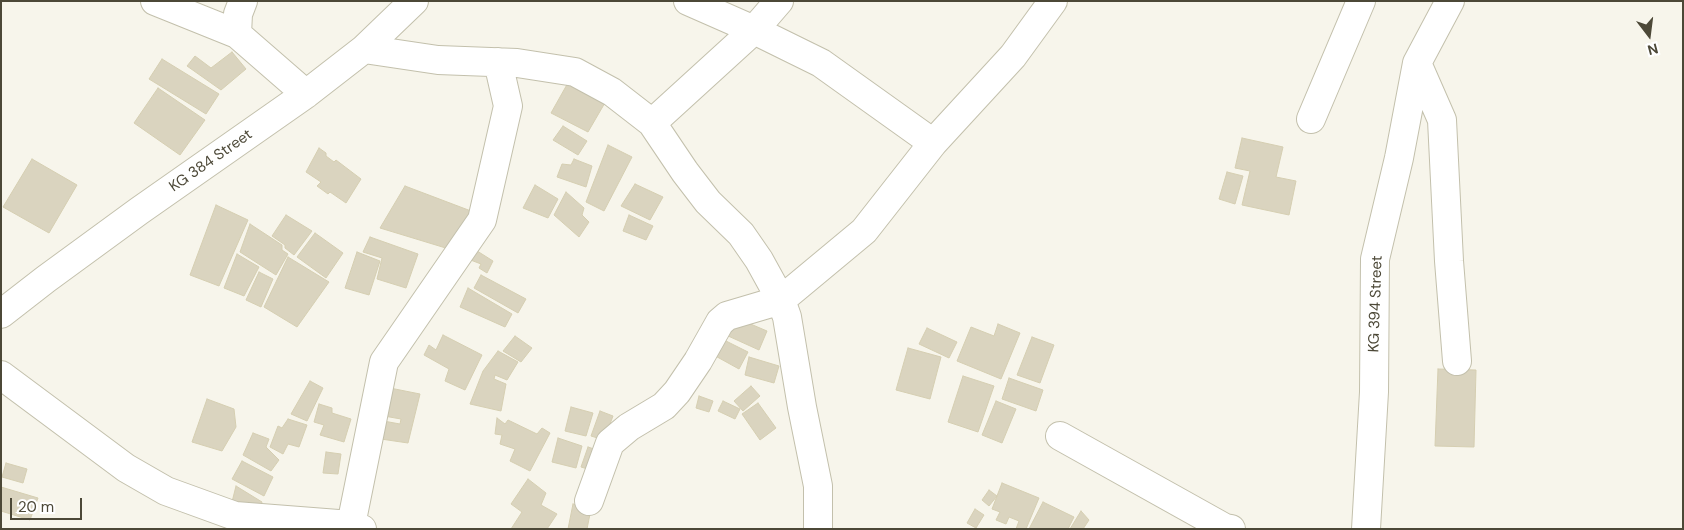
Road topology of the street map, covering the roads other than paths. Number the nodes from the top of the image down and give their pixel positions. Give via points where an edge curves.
1 (155, 1) edge
2 (243, 1) edge
3 (414, 1) edge
4 (688, 1) edge
5 (779, 1) edge
6 (1053, 1) edge
7 (1361, 1) edge
8 (1447, 2) edge
9 (754, 30) junction
10 (237, 34) junction
11 (364, 49) junction
12 (498, 62) junction
13 (1417, 62) junction
14 (306, 94) junction
15 (1310, 119) dead end
16 (652, 123) junction
17 (933, 143) junction
18 (781, 300) junction
19 (1, 314) edge
20 (1457, 361) dead end
21 (1, 375) edge
22 (1060, 436) dead end
23 (589, 501) dead end
24 (357, 527) edge
25 (818, 529) edge
26 (1231, 529) edge
27 (1366, 529) edge

1 - 10 street
2 - 10 street via 238,14
3 - 11 street, KG 384 Street
4 - 9 street
5 - 9 street
6 - 17 street via 1013,56
7 - 15 street
8 - 13 street, KG 394 Street
9 - 16 street
9 - 17 street via 821,64
10 - 14 street
11 - 12 street via 438,60
11 - 14 street, KG 384 Street
12 - 16 street via 575,72 612,92
12 - 24 street via 508,106 482,220 384,362
13 - 20 street via 1442,120
13 - 27 street, KG 394 Street via 1400,158 1375,259 1374,392
14 - 19 street, KG 384 Street via 46,278
16 - 18 street via 708,202 741,234 760,260
17 - 18 street via 864,230
18 - 23 street via 727,316 720,322 677,392 664,406 610,443
18 - 25 street via 818,486
21 - 24 street via 126,468 166,490 235,516
22 - 26 street

